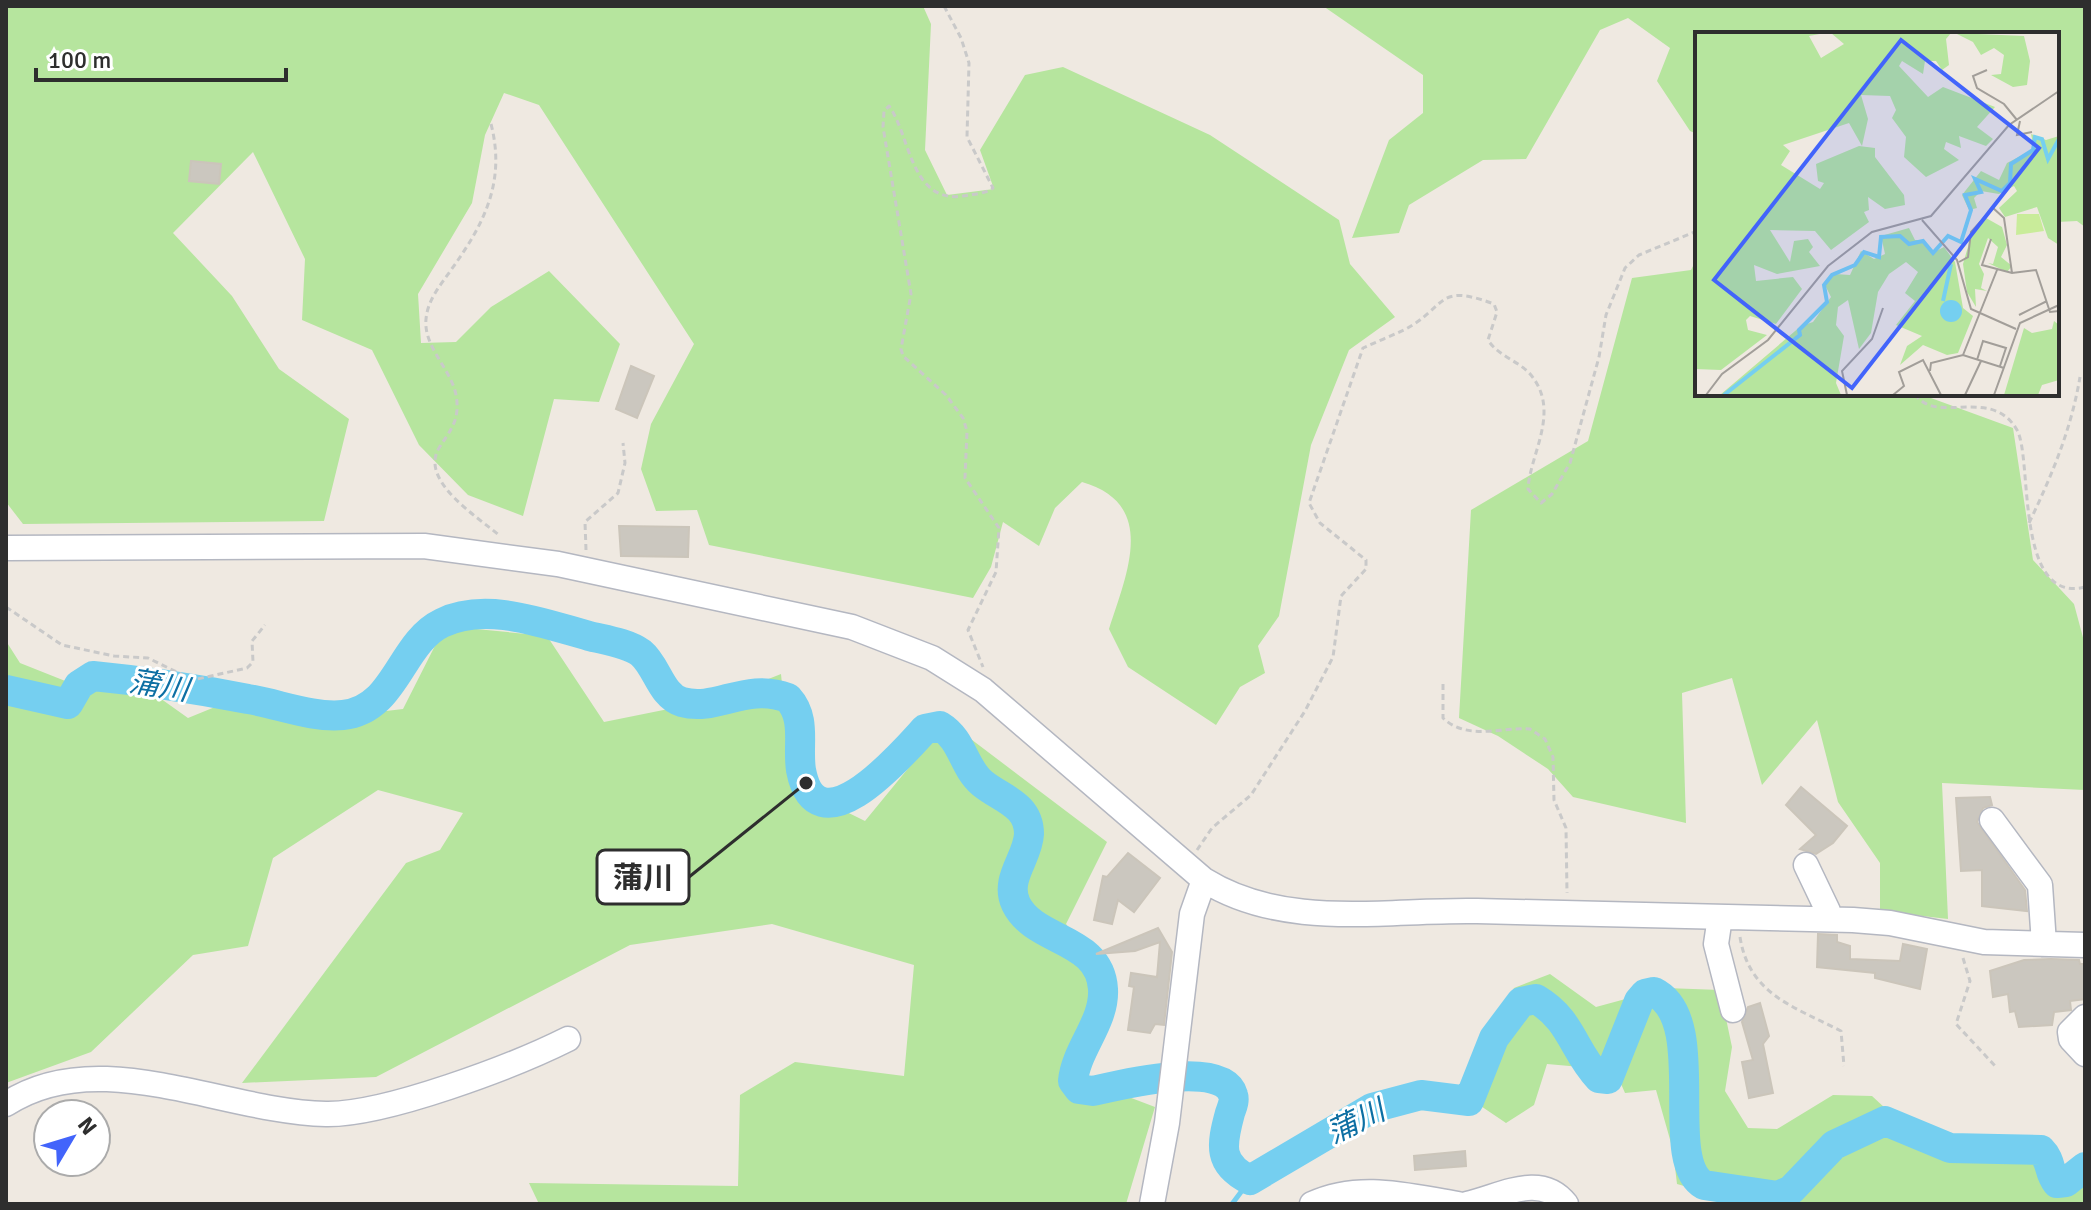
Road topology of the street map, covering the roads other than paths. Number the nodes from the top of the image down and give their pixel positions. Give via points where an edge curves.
1 (6, 548) edge
2 (1992, 820) dead end
3 (1806, 865) dead end
4 (1197, 874) junction
5 (1729, 917) junction
6 (1828, 919) junction
7 (2044, 944) junction
8 (2085, 945) edge
9 (1733, 1010) dead end
10 (2085, 1017) edge
11 (568, 1039) dead end
12 (2085, 1054) edge
13 (6, 1104) edge
14 (1152, 1204) edge
15 (1312, 1204) edge
16 (1458, 1204) edge
17 (1467, 1204) edge
18 (1566, 1204) edge

1 - 4 street via 424,546 586,570 852,627 932,658 980,689
2 - 7 street via 2040,885
3 - 6 street
4 - 5 street via 1243,898 1303,911
4 - 14 street
5 - 6 street
5 - 9 street via 1716,944
6 - 7 street via 1890,923 1984,942
7 - 8 street
10 - 12 street via 2070,1032
11 - 13 street via 509,1065 350,1112 292,1111 92,1077 52,1082
15 - 16 street via 1366,1190
17 - 18 street via 1538,1186

